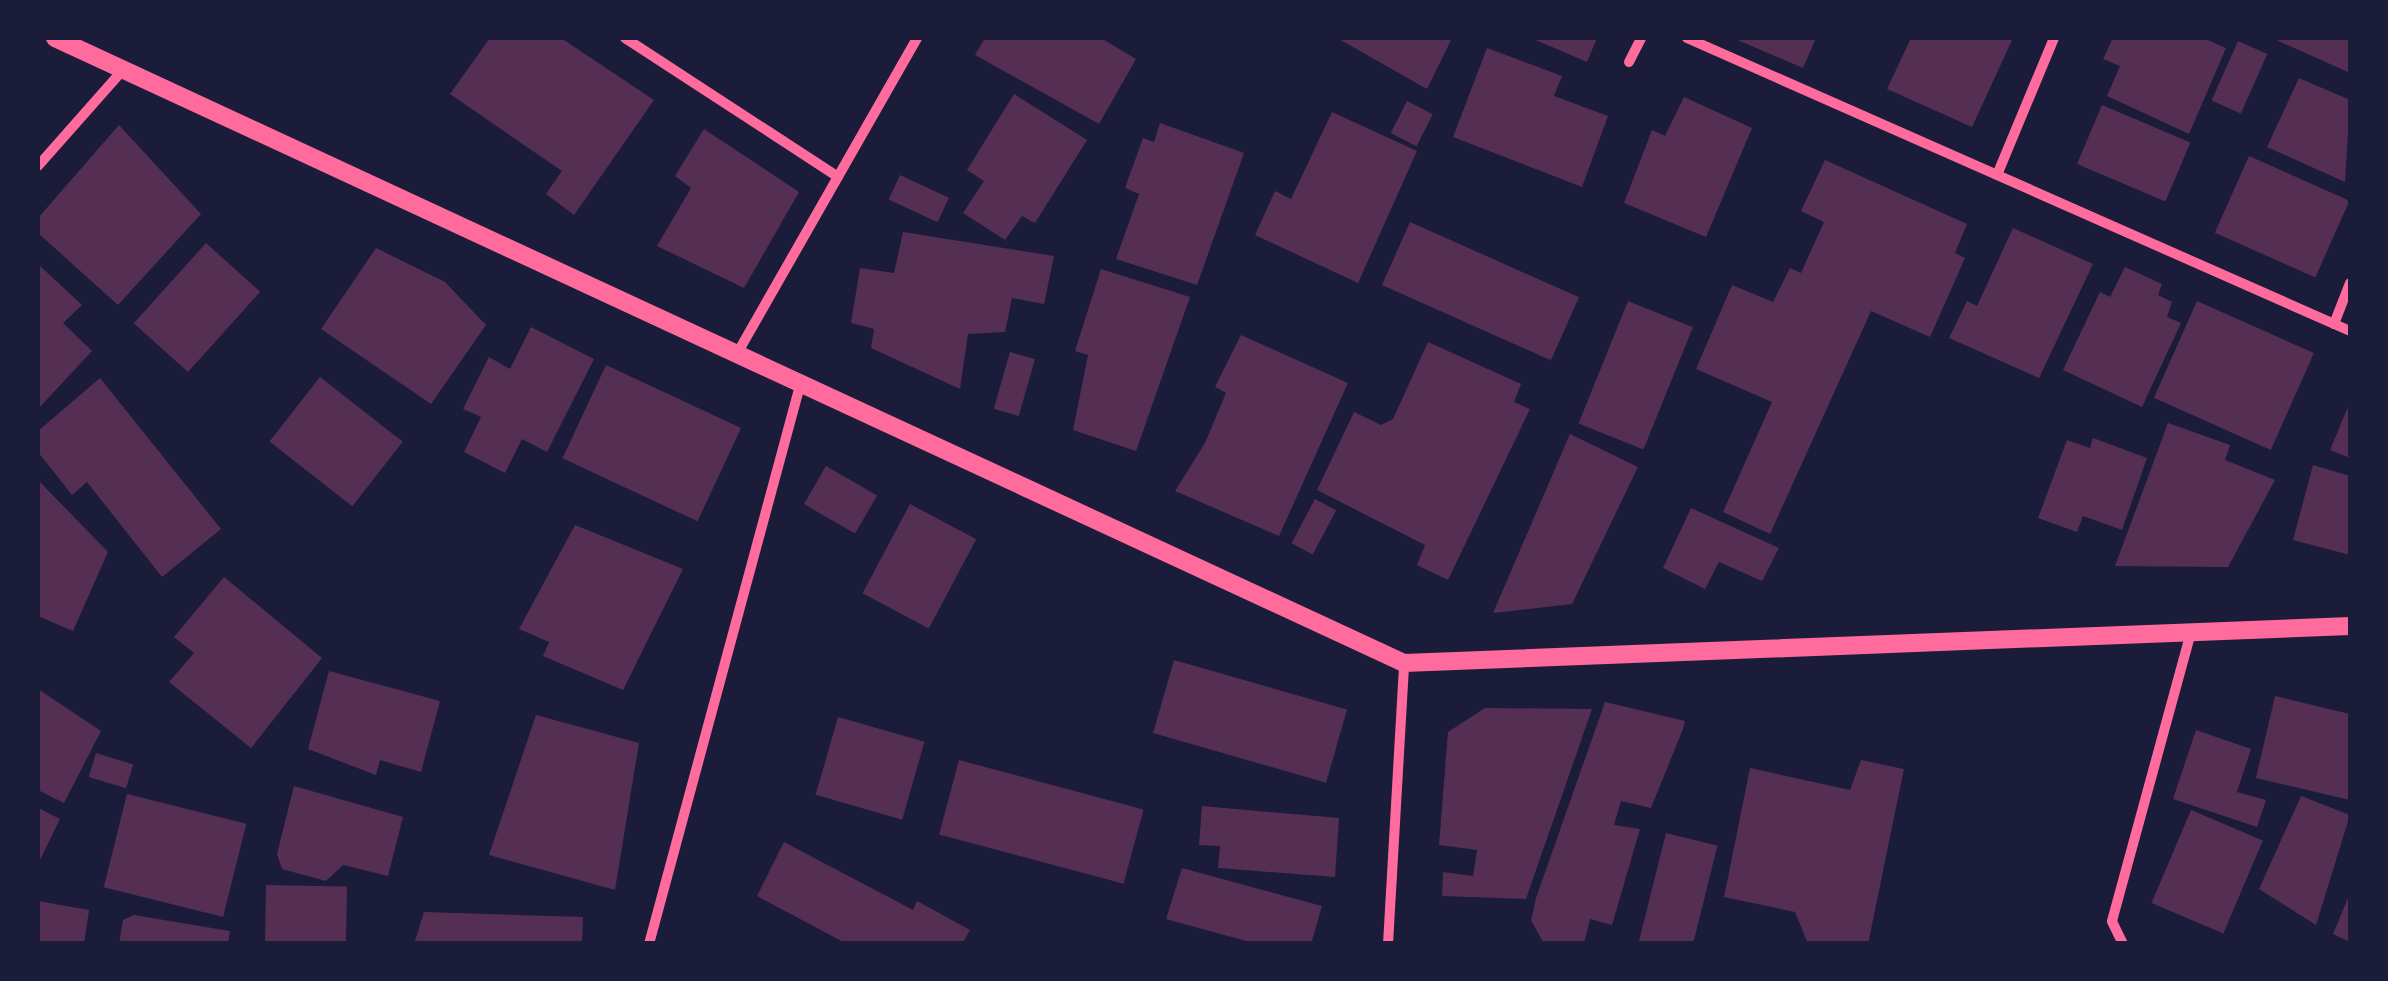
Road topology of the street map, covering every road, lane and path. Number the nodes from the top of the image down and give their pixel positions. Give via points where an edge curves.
1 (55, 38) edge
2 (625, 38) edge
3 (918, 38) edge
4 (1641, 38) edge
5 (1687, 38) edge
6 (2054, 38) edge
7 (1629, 62) dead end
8 (124, 70) junction
9 (38, 166) edge
10 (1996, 175) junction
11 (838, 176) junction
12 (2350, 283) edge
13 (2334, 324) junction
14 (2350, 331) edge
15 (738, 352) junction
16 (801, 381) junction
17 (2350, 626) edge
18 (2191, 632) junction
19 (1404, 663) junction
20 (649, 944) edge
21 (1388, 944) edge
22 (2124, 944) edge

1 - 8 street
2 - 11 street
3 - 11 street
4 - 7 street
5 - 10 street
6 - 10 street
8 - 9 street
8 - 15 street
10 - 13 street
11 - 15 street
12 - 13 street
13 - 14 street
15 - 16 street
16 - 19 street
16 - 20 street
17 - 18 street
18 - 19 street
18 - 22 street via 2112,921
19 - 21 street

